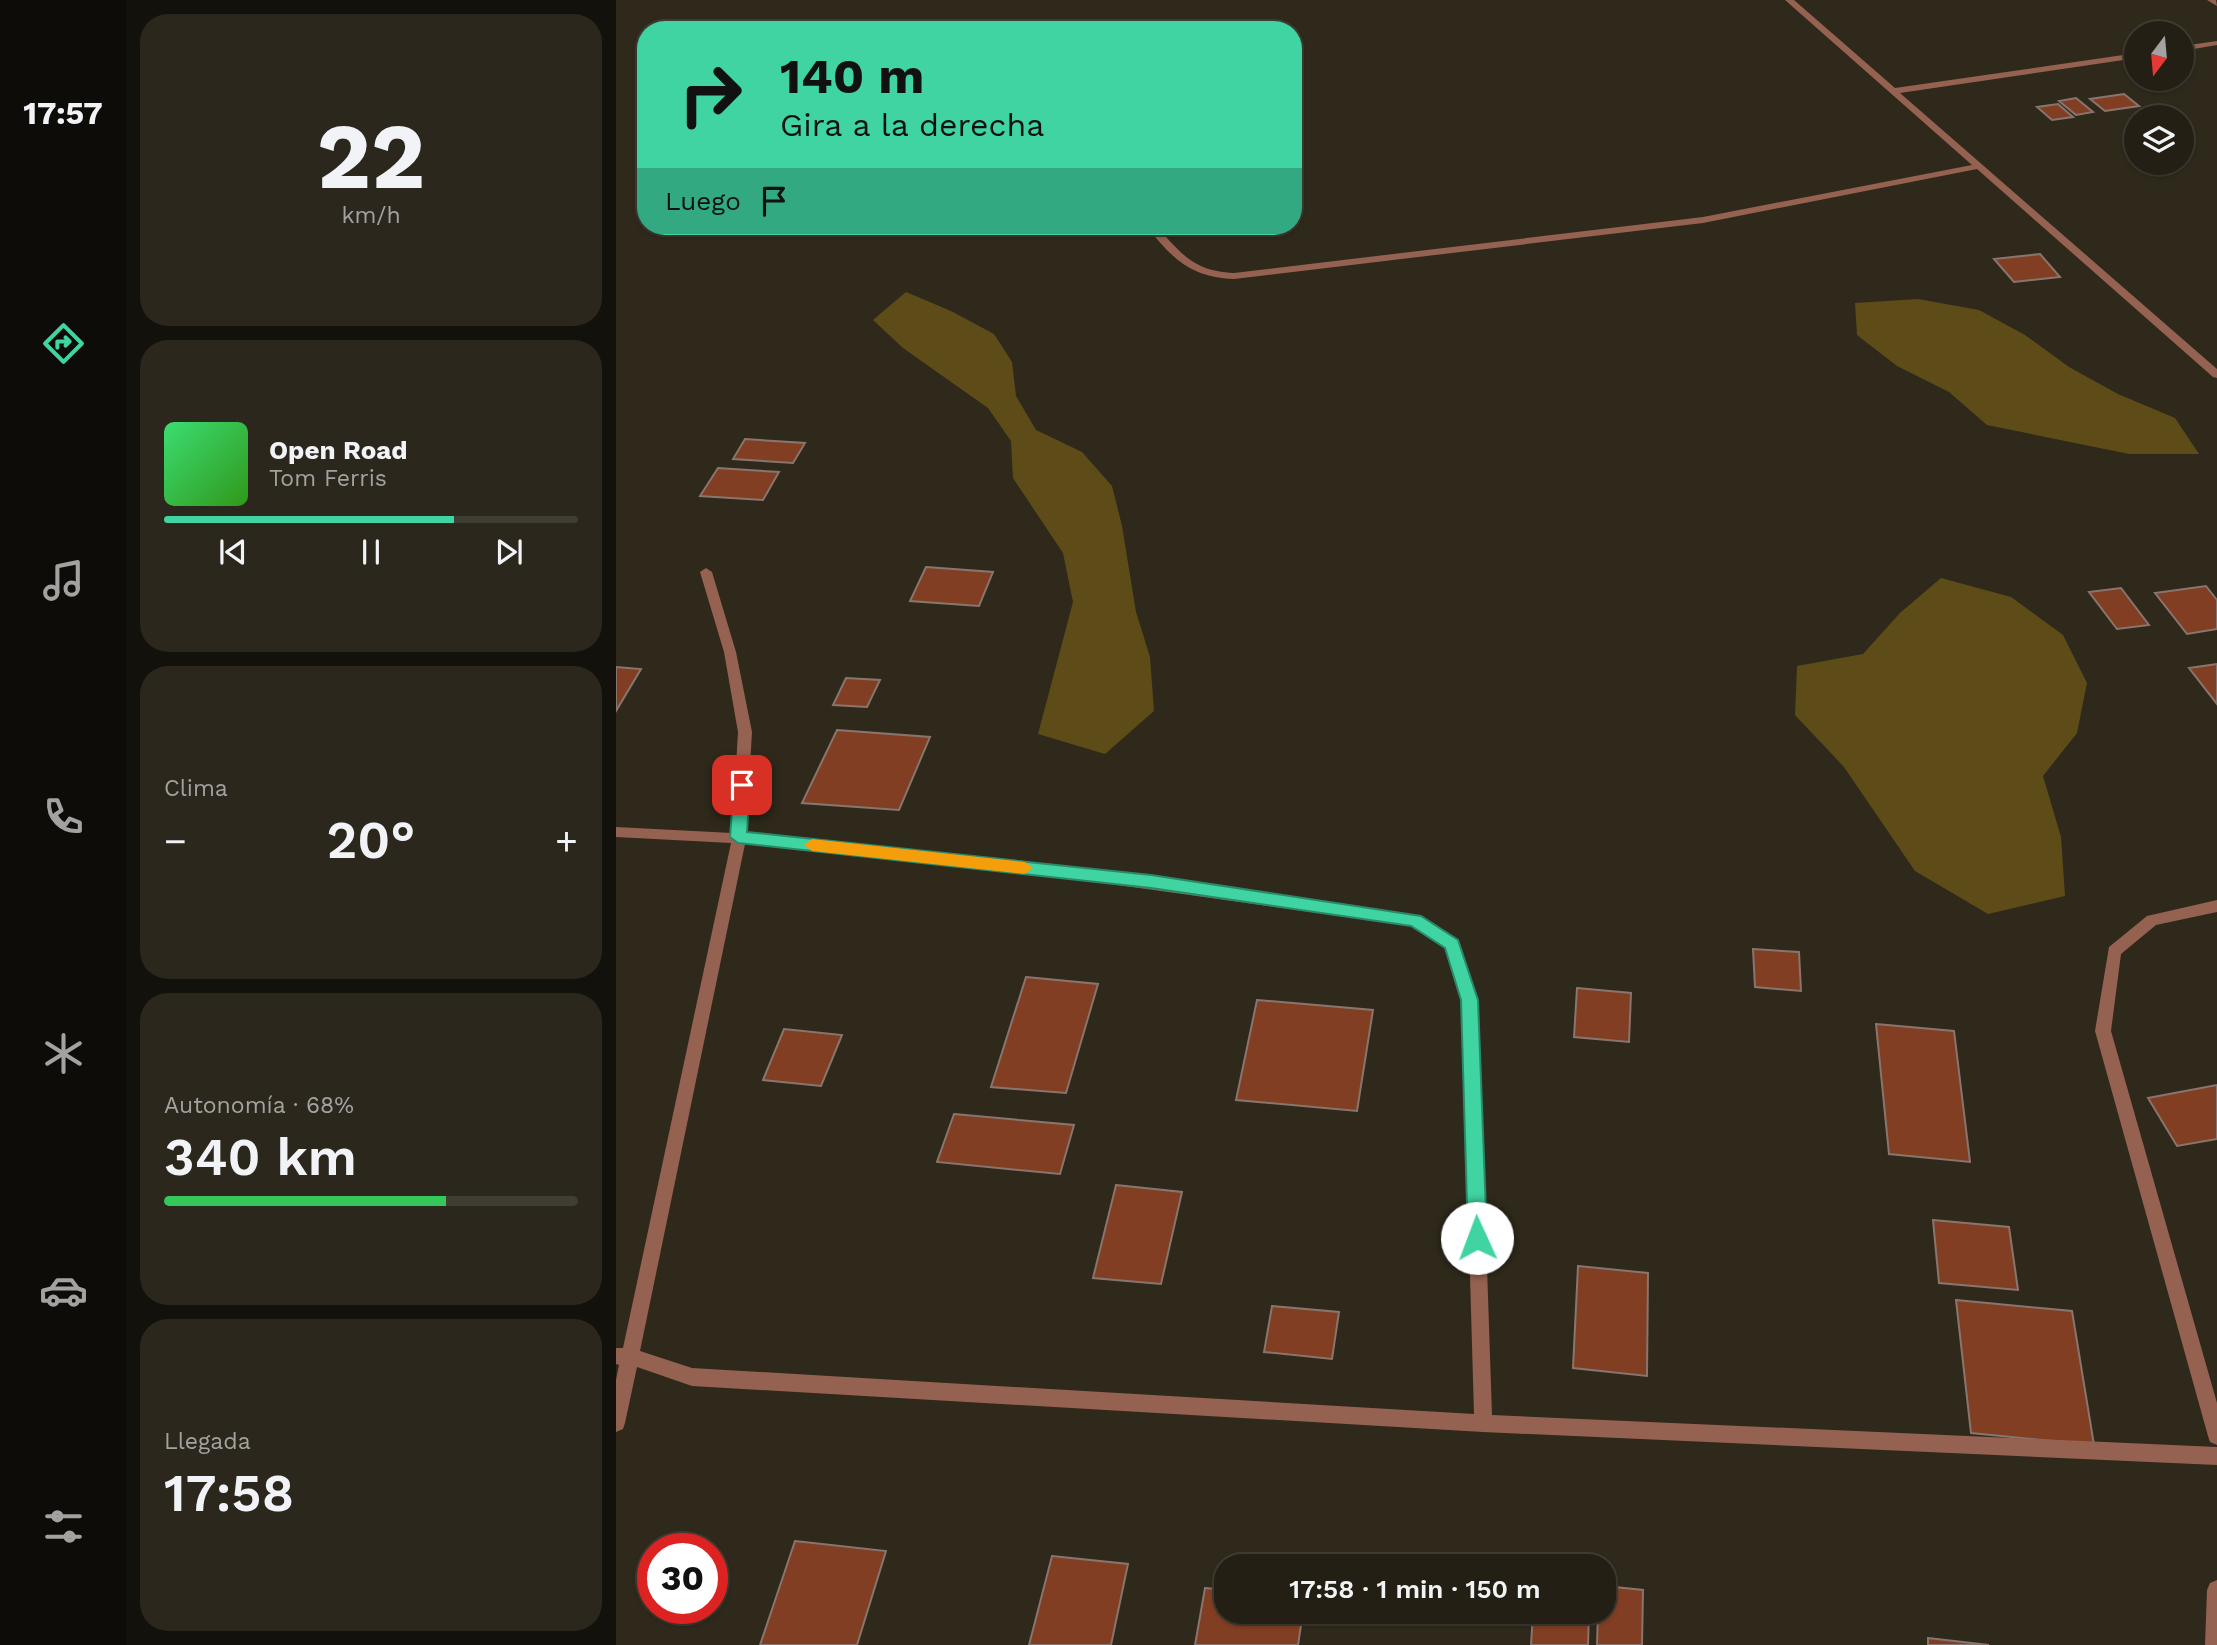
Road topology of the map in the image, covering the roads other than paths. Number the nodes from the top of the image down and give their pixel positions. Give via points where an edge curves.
1 (1789, 0) edge
2 (2211, 0) edge
3 (2217, 4) edge
4 (2217, 44) edge
5 (2194, 47) edge
6 (2124, 57) edge
7 (1894, 91) junction
8 (1979, 166) junction
9 (1160, 235) edge
10 (2217, 375) edge
11 (706, 572) dead end
12 (616, 832) edge
13 (738, 837) junction
14 (2217, 906) edge
15 (624, 1357) edge
16 (616, 1423) edge
17 (1483, 1423) junction
18 (2217, 1436) edge
19 (2217, 1456) edge
20 (2217, 1590) edge
21 (2215, 1645) edge

1 - 7 street
2 - 3 street
4 - 5 street
6 - 7 street
7 - 8 street
8 - 9 street via 1703,220 1234,276 1192,269
8 - 10 street
11 - 13 street via 730,652 746,733
12 - 13 street
13 - 15 street
13 - 17 street via 1151,882 1415,920 1452,944 1469,1000
14 - 18 street via 2152,920 2115,951 2104,1031
15 - 16 street
15 - 17 street via 692,1377
17 - 19 street
20 - 21 street

